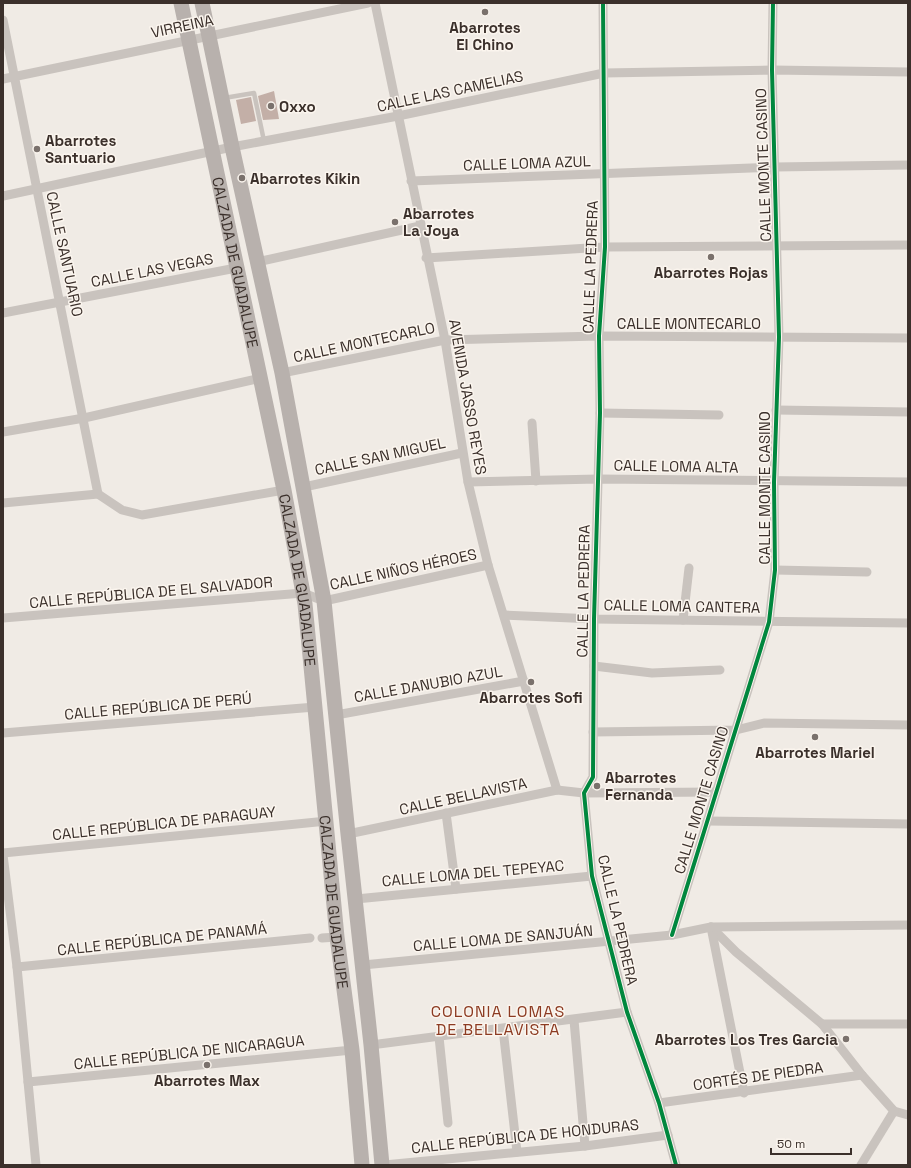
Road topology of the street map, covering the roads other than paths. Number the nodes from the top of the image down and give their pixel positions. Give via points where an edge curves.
1 (181, 3) edge
2 (202, 3) edge
3 (368, 3) edge
4 (375, 3) edge
5 (603, 3) edge
6 (773, 3) edge
7 (3, 20) edge
8 (209, 35) junction
9 (190, 40) junction
10 (772, 70) junction
11 (908, 72) edge
12 (604, 73) junction
13 (15, 76) junction
14 (3, 79) edge
15 (222, 99) junction
16 (398, 116) junction
17 (264, 141) junction
18 (232, 147) junction
19 (212, 152) junction
20 (908, 165) edge
21 (775, 167) junction
22 (605, 174) junction
23 (411, 181) junction
24 (38, 189) junction
25 (3, 196) edge
26 (420, 226) junction
27 (908, 245) edge
28 (605, 247) junction
29 (777, 247) junction
30 (426, 258) junction
31 (257, 262) junction
32 (236, 268) junction
33 (61, 302) junction
34 (3, 313) edge
35 (599, 336) junction
36 (779, 337) junction
37 (908, 338) edge
38 (445, 340) junction
39 (282, 373) junction
40 (261, 378) junction
41 (776, 410) junction
42 (908, 412) edge
43 (600, 413) junction
44 (718, 415) dead end
45 (84, 418) junction
46 (532, 424) dead end
47 (3, 432) edge
48 (462, 453) junction
49 (598, 480) junction
50 (536, 481) junction
51 (468, 482) junction
52 (774, 482) junction
53 (908, 482) edge
54 (304, 487) junction
55 (284, 490) junction
56 (98, 494) junction
57 (3, 503) edge
58 (488, 565) junction
59 (689, 568) dead end
60 (775, 570) junction
61 (867, 572) dead end
62 (303, 593) junction
63 (324, 601) junction
64 (504, 615) junction
65 (3, 618) edge
66 (594, 619) junction
67 (683, 620) junction
68 (769, 622) junction
69 (908, 623) edge
70 (594, 666) junction
71 (720, 670) dead end
72 (524, 681) junction
73 (315, 708) junction
74 (336, 715) junction
75 (908, 725) edge
76 (736, 730) junction
77 (593, 732) junction
78 (3, 733) edge
79 (557, 790) junction
80 (716, 792) junction
81 (584, 793) junction
82 (446, 813) junction
83 (327, 821) junction
84 (707, 821) junction
85 (908, 824) edge
86 (348, 834) junction
87 (3, 854) edge
88 (592, 876) junction
89 (456, 889) junction
90 (356, 899) junction
91 (908, 925) edge
92 (711, 927) junction
93 (672, 935) junction
94 (337, 937) junction
95 (310, 938) dead end
96 (322, 938) dead end
97 (610, 942) junction
98 (363, 965) junction
99 (17, 967) junction
100 (627, 1012) junction
101 (574, 1020) junction
102 (822, 1024) junction
103 (908, 1024) edge
104 (503, 1029) junction
105 (439, 1037) junction
106 (371, 1045) junction
107 (352, 1050) junction
108 (862, 1075) junction
109 (28, 1082) junction
110 (744, 1093) junction
111 (659, 1103) junction
112 (894, 1111) junction
113 (908, 1115) edge
114 (448, 1123) dead end
115 (668, 1135) junction
116 (585, 1146) junction
117 (517, 1152) junction
118 (36, 1165) edge
119 (362, 1165) edge
120 (383, 1165) edge
121 (676, 1165) edge
122 (861, 1165) edge

1 - 9 main road, CALZADA DE GUADALUPE
2 - 8 main road, CALZADA DE GUADALUPE
3 - 8 street, VIRREINA
4 - 16 street, AVENIDA JASSO REYES
5 - 12 street, CALLE LA PEDRERA
6 - 10 street, CALLE MONTE CASINO
7 - 13 street, CALLE SANTUARIO
8 - 9 street, VIRREINA
8 - 15 main road, CALZADA DE GUADALUPE
9 - 13 street, VIRREINA
9 - 19 main road, CALZADA DE GUADALUPE
10 - 11 street, CALLE LAS CAMELIAS
10 - 12 street, CALLE LAS CAMELIAS
10 - 21 street, CALLE MONTE CASINO
12 - 16 street, CALLE LAS CAMELIAS
12 - 22 street, CALLE LA PEDRERA
13 - 14 street, VIRREINA
13 - 24 street, CALLE SANTUARIO
15 - 17 lane via 254,93
15 - 18 main road, CALZADA DE GUADALUPE
16 - 17 street, CALLE LAS CAMELIAS
16 - 23 street, AVENIDA JASSO REYES
17 - 18 street, CALLE LAS CAMELIAS
18 - 19 street, CALLE LAS CAMELIAS
18 - 31 main road, CALZADA DE GUADALUPE
19 - 24 street, CALLE LAS CAMELIAS
19 - 32 main road, CALZADA DE GUADALUPE
20 - 21 street, CALLE LOMA AZUL
21 - 22 street, CALLE LOMA AZUL
21 - 29 street, CALLE MONTE CASINO
22 - 23 street, CALLE LOMA AZUL
22 - 28 street, CALLE LA PEDRERA
23 - 26 street, AVENIDA JASSO REYES
24 - 25 street, CALLE LAS CAMELIAS
24 - 33 street, CALLE SANTUARIO
26 - 30 street, AVENIDA JASSO REYES
26 - 31 street
27 - 29 street
28 - 29 street
28 - 30 street
28 - 35 street, CALLE LA PEDRERA
29 - 36 street, CALLE MONTE CASINO
30 - 38 street, AVENIDA JASSO REYES
31 - 39 main road, CALZADA DE GUADALUPE
32 - 33 street, CALLE LAS VEGAS
32 - 40 main road, CALZADA DE GUADALUPE
33 - 34 street, CALLE LAS VEGAS
33 - 45 street, CALLE SANTUARIO
35 - 36 street, CALLE MONTECARLO
35 - 38 street, CALLE MONTECARLO
35 - 43 street, CALLE LA PEDRERA
36 - 37 street, CALLE MONTECARLO
36 - 41 street, CALLE MONTE CASINO
38 - 39 street, CALLE MONTECARLO
38 - 48 street, AVENIDA JASSO REYES
39 - 54 main road, CALZADA DE GUADALUPE
40 - 45 street
40 - 55 main road, CALZADA DE GUADALUPE
41 - 42 street
41 - 52 street, CALLE MONTE CASINO
43 - 44 street
43 - 49 street, CALLE LA PEDRERA
45 - 47 street
45 - 56 street, CALLE SANTUARIO
46 - 50 street
48 - 51 street, AVENIDA JASSO REYES
48 - 54 street, CALLE SAN MIGUEL
49 - 50 street, CALLE LOMA ALTA
49 - 52 street, CALLE LOMA ALTA
49 - 66 street, CALLE LA PEDRERA
50 - 51 street, CALLE LOMA ALTA
51 - 58 street, AVENIDA JASSO REYES
52 - 53 street, CALLE LOMA ALTA
52 - 60 street, CALLE MONTE CASINO
54 - 63 main road, CALZADA DE GUADALUPE
55 - 56 street via 142,514 122,510
55 - 62 main road, CALZADA DE GUADALUPE
56 - 57 street
58 - 63 street, CALLE NIÑOS HÉROES
58 - 64 street, AVENIDA JASSO REYES
59 - 67 street
60 - 61 street
60 - 68 street, CALLE MONTE CASINO
62 - 63 street, CALLE REPÚBLICA DE EL SALVADOR
62 - 65 street, CALLE REPÚBLICA DE EL SALVADOR
62 - 73 main road, CALZADA DE GUADALUPE
63 - 74 main road, CALZADA DE GUADALUPE
64 - 66 street, CALLE LOMA CANTERA
64 - 72 street, AVENIDA JASSO REYES
66 - 67 street, CALLE LOMA CANTERA
66 - 70 street, CALLE LA PEDRERA
67 - 68 street, CALLE LOMA CANTERA
68 - 69 street, CALLE LOMA CANTERA
68 - 76 street, CALLE MONTE CASINO
70 - 71 street via 652,673
70 - 77 street, CALLE LA PEDRERA
72 - 74 street, CALLE DANUBIO AZUL
72 - 79 street, AVENIDA JASSO REYES
73 - 78 street, CALLE REPÚBLICA DE PERÚ
73 - 83 main road, CALZADA DE GUADALUPE
74 - 86 main road, CALZADA DE GUADALUPE
75 - 76 street via 764,724
76 - 77 street
76 - 80 street, CALLE MONTE CASINO
77 - 81 street, CALLE LA PEDRERA via 593,777
79 - 81 street, CALLE BELLAVISTA
79 - 82 street, CALLE BELLAVISTA
80 - 81 street
80 - 84 street, CALLE MONTE CASINO
81 - 88 street, CALLE LA PEDRERA
82 - 86 street, CALLE BELLAVISTA
82 - 89 street
83 - 87 street, CALLE REPÚBLICA DE PARAGUAY
83 - 94 main road, CALZADA DE GUADALUPE
84 - 85 street
84 - 93 street, CALLE MONTE CASINO
86 - 90 main road, CALZADA DE GUADALUPE
87 - 99 street
88 - 89 street, CALLE LOMA DEL TEPEYAC
88 - 97 street, CALLE LA PEDRERA
89 - 90 street, CALLE LOMA DEL TEPEYAC
90 - 98 main road, CALZADA DE GUADALUPE
91 - 92 street, CALLE LOMA DE SANJUÁN
92 - 93 street, CALLE LOMA DE SANJUÁN
92 - 102 street via 736,952
92 - 110 street
93 - 97 street, CALLE LOMA DE SANJUÁN
94 - 96 street
94 - 107 main road, CALZADA DE GUADALUPE
95 - 99 street, CALLE REPÚBLICA DE PANAMÁ
97 - 98 street, CALLE LOMA DE SANJUÁN
97 - 100 street, CALLE LA PEDRERA
98 - 106 main road, CALZADA DE GUADALUPE
99 - 109 street
100 - 101 street
100 - 111 street, CALLE LA PEDRERA
101 - 104 street
101 - 116 street
102 - 103 street
102 - 108 street
104 - 105 street
104 - 117 street
105 - 106 street
105 - 114 street
106 - 120 main road, CALZADA DE GUADALUPE
107 - 109 street, CALLE REPÚBLICA DE NICARAGUA
107 - 119 main road, CALZADA DE GUADALUPE
108 - 110 street, CORTÉS DE PIEDRA
108 - 112 street
109 - 118 street
110 - 111 street, CORTÉS DE PIEDRA
111 - 115 street, CALLE LA PEDRERA
112 - 113 street
112 - 122 street
115 - 116 street, CALLE REPÚBLICA DE HONDURAS
115 - 121 street, CALLE LA PEDRERA
116 - 117 street, CALLE REPÚBLICA DE HONDURAS
117 - 120 street, CALLE REPÚBLICA DE HONDURAS

